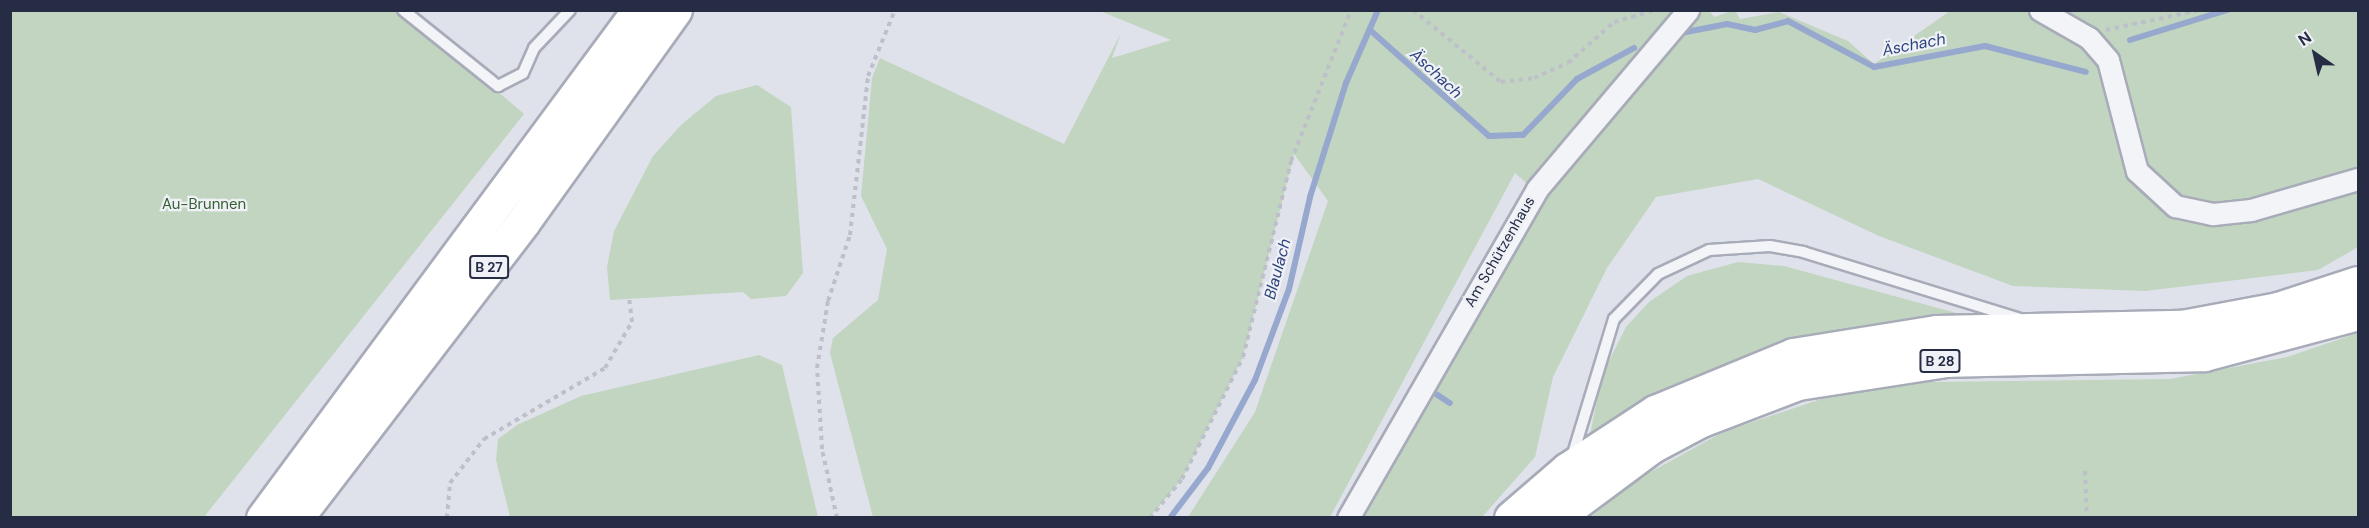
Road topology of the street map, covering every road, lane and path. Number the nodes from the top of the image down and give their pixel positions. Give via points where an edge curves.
1 (403, 10) edge
2 (570, 10) edge
3 (639, 10) edge
4 (675, 10) edge
5 (896, 10) edge
6 (1351, 10) edge
7 (1413, 10) edge
8 (1655, 10) edge
9 (1688, 10) edge
10 (2040, 10) edge
11 (2200, 10) edge
12 (2089, 38) junction
13 (2358, 179) edge
14 (2358, 283) edge
15 (629, 297) dead end
16 (2358, 313) edge
17 (2064, 331) junction
18 (1568, 468) junction
19 (2085, 471) dead end
20 (262, 518) edge
21 (296, 518) edge
22 (447, 518) edge
23 (837, 518) edge
24 (1150, 518) edge
25 (1348, 518) edge
26 (1511, 518) edge
27 (1554, 518) edge
28 (2087, 518) edge

1 - 2 lane via 498,86 523,73 534,48
3 - 20 highway, B 27
4 - 21 highway, B 27 via 523,222
5 - 23 path via 868,76 854,213 828,301 817,368 822,449
6 - 24 path via 1291,161 1243,357 1182,479
7 - 8 path via 1501,82 1534,78 1568,63 1614,21
9 - 25 street, Am Schützenhaus via 1537,189
10 - 12 street
11 - 12 path via 2108,29
12 - 13 street via 2116,78 2137,171 2175,207 2213,214 2251,210
14 - 17 highway, B 28 via 2230,320
15 - 22 path via 632,322 605,368 484,439 450,483
16 - 27 highway, B 28 via 2204,354 1946,360 1798,384 1730,408 1652,446
17 - 18 highway, B 28 via 1888,336 1793,355 1699,389
17 - 18 lane via 1803,252 1770,246 1708,250 1658,274 1614,319
18 - 26 highway, B 28
19 - 28 path

